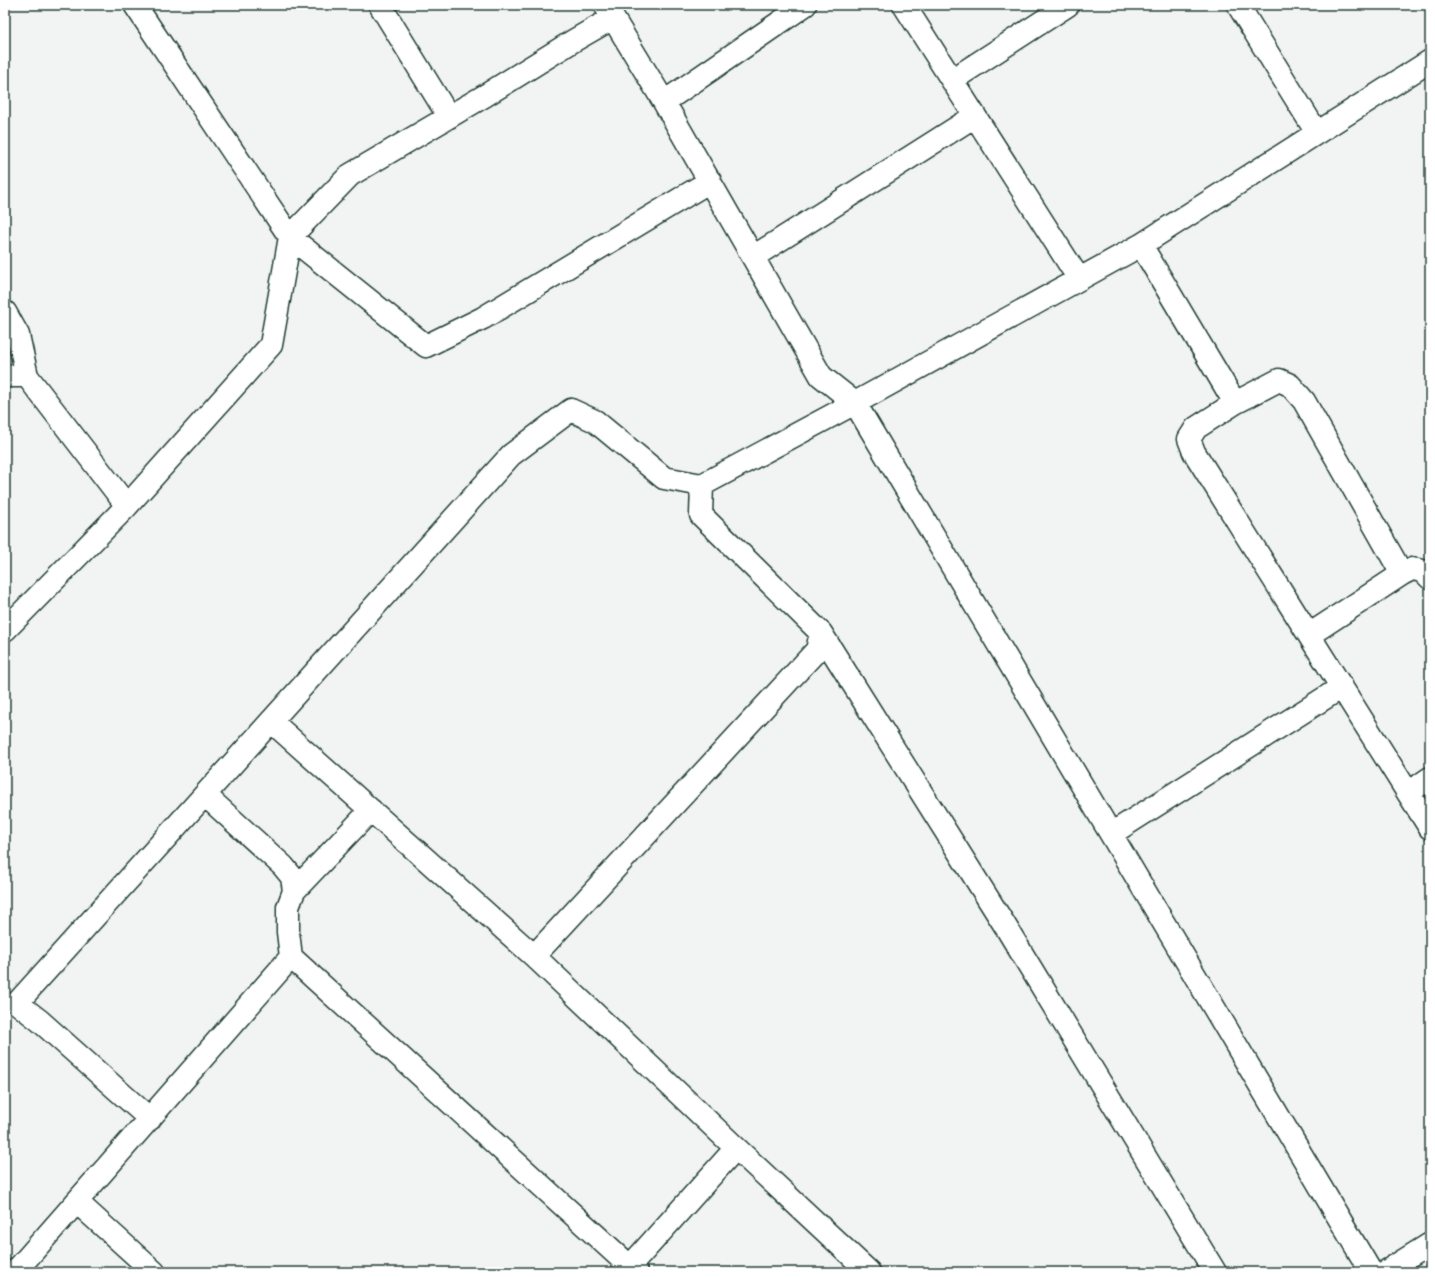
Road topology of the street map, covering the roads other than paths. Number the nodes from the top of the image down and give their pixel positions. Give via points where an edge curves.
1 (135, 5) edge
2 (380, 5) edge
3 (806, 5) edge
4 (904, 5) edge
5 (1068, 5) edge
6 (1238, 5) edge
7 (609, 12) edge
8 (1430, 61) edge
9 (952, 80) junction
10 (664, 102) junction
11 (975, 116) junction
12 (449, 117) junction
13 (1317, 133) junction
14 (710, 181) junction
15 (290, 237) junction
16 (1141, 244) junction
17 (753, 257) junction
18 (1079, 279) junction
19 (5, 312) edge
20 (5, 376) edge
21 (27, 376) junction
22 (855, 403) junction
23 (1235, 403) junction
24 (702, 485) junction
25 (127, 506) junction
26 (1402, 574) junction
27 (1430, 578) edge
28 (5, 630) edge
29 (820, 633) junction
30 (1309, 635) junction
31 (1342, 686) junction
32 (271, 721) junction
33 (1430, 778) edge
34 (1408, 793) junction
35 (205, 795) junction
36 (370, 810) junction
37 (1430, 828) edge
38 (1110, 834) junction
39 (294, 891) junction
40 (534, 956) junction
41 (291, 957) junction
42 (11, 998) edge
43 (150, 1119) junction
44 (736, 1148) junction
45 (77, 1202) junction
46 (1430, 1244) edge
47 (631, 1270) edge
48 (15, 1272) edge
49 (154, 1272) edge
50 (869, 1272) edge
51 (1215, 1272) edge
52 (1371, 1272) edge
53 (1385, 1272) edge

1 - 15 street
2 - 12 street
3 - 10 street
4 - 9 street
5 - 9 street
6 - 13 street
7 - 10 street
7 - 12 street via 573,41
8 - 13 street
9 - 11 street
10 - 14 street
11 - 17 street
11 - 18 street
12 - 15 street via 350,175
13 - 16 street
14 - 15 street via 483,318 426,346
14 - 17 street
15 - 25 street via 271,346
16 - 18 street
16 - 23 street
17 - 22 street via 821,376
18 - 22 street
19 - 21 street via 18,335
20 - 21 street
21 - 25 street
22 - 24 street
22 - 38 street
23 - 26 street via 1279,380 1290,385 1304,401
23 - 30 street via 1196,428 1189,439 1194,452
24 - 29 street via 701,515
24 - 32 street via 664,478 596,422 571,410 511,456
25 - 28 street
26 - 27 street via 1412,568 1423,571
26 - 30 street
29 - 40 street via 817,650
29 - 51 street via 1004,924
30 - 31 street
31 - 34 street
31 - 38 street
32 - 35 street
32 - 36 street
33 - 34 street
34 - 37 street
35 - 39 street via 283,866 292,878
35 - 42 street
36 - 39 street
36 - 40 street
38 - 52 street
39 - 41 street via 288,907
40 - 44 street
41 - 43 street
41 - 47 street
42 - 43 street
43 - 45 street
44 - 47 street
44 - 50 street
45 - 48 street
45 - 49 street
46 - 53 street

